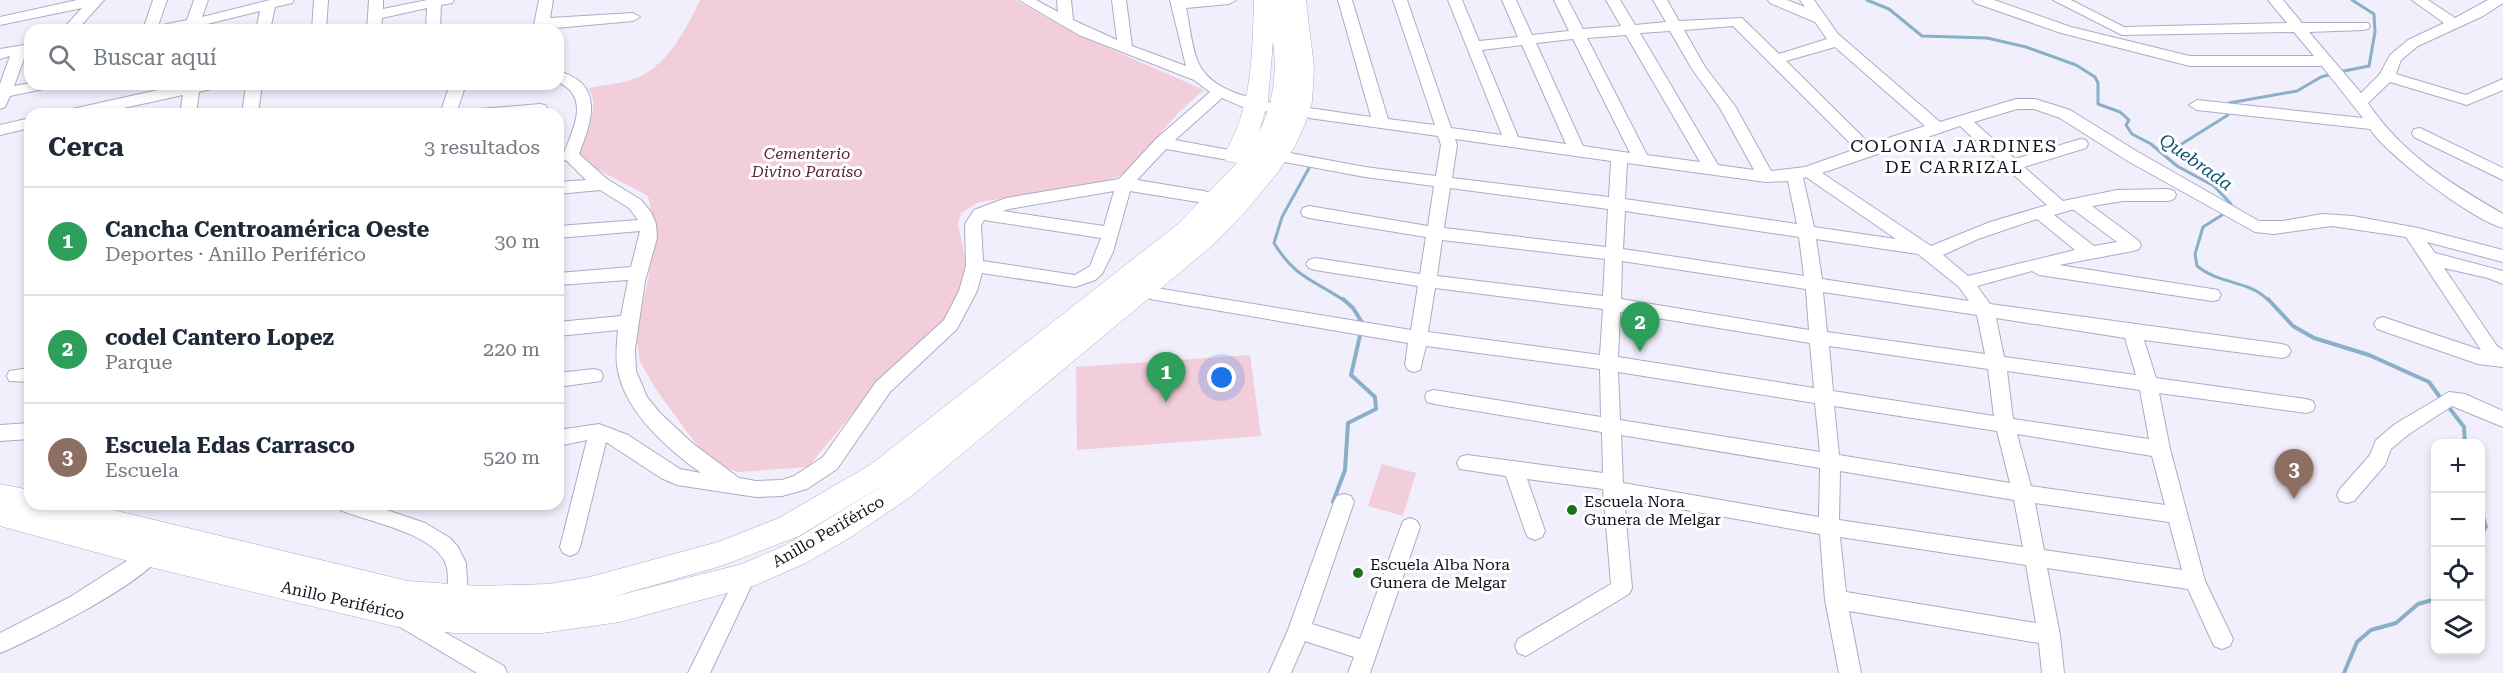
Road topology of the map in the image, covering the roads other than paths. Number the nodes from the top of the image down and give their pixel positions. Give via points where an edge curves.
1 (160, 0) edge
2 (201, 0) edge
3 (287, 0) edge
4 (321, 0) edge
5 (376, 0) edge
6 (546, 0) edge
7 (1026, 0) edge
8 (1064, 0) edge
9 (1119, 0) edge
10 (1228, 0) edge
11 (1264, 0) edge
12 (1278, 0) edge
13 (1296, 0) edge
14 (1312, 0) edge
15 (1345, 0) edge
16 (1400, 0) edge
17 (1455, 0) edge
18 (1509, 0) edge
19 (1561, 0) edge
20 (1613, 0) edge
21 (1660, 0) edge
22 (1775, 0) edge
23 (1807, 0) edge
24 (1980, 0) edge
25 (2060, 0) edge
26 (2275, 0) edge
27 (2419, 0) edge
28 (2498, 0) edge
29 (96, 1) edge
30 (441, 1) edge
31 (1178, 2) edge
32 (261, 5) edge
33 (633, 17) dead end
34 (1821, 19) junction
35 (0, 21) edge
36 (1066, 21) junction
37 (375, 23) edge
38 (2453, 23) junction
39 (75, 24) edge
40 (152, 24) edge
41 (201, 24) edge
42 (204, 24) edge
43 (263, 24) edge
44 (319, 24) edge
45 (435, 24) edge
46 (541, 24) edge
47 (561, 24) edge
48 (1673, 26) junction
49 (2363, 26) dead end
50 (2299, 28) junction
51 (1630, 31) junction
52 (2176, 31) junction
53 (1579, 34) junction
54 (1528, 40) junction
55 (1838, 41) junction
56 (1475, 46) junction
57 (1125, 49) junction
58 (24, 52) edge
59 (0, 54) edge
60 (24, 54) edge
61 (1774, 60) junction
62 (2190, 61) junction
63 (2328, 63) junction
64 (2387, 76) junction
65 (1199, 77) junction
66 (564, 79) edge
67 (2503, 84) edge
68 (30, 90) edge
69 (175, 90) edge
70 (191, 90) edge
71 (253, 90) edge
72 (456, 90) edge
73 (1220, 92) junction
74 (2, 99) edge
75 (2360, 102) junction
76 (2197, 105) dead end
77 (1265, 106) junction
78 (98, 108) edge
79 (189, 108) edge
80 (251, 108) edge
81 (450, 108) edge
82 (1311, 113) junction
83 (1963, 121) junction
84 (1382, 123) junction
85 (24, 124) edge
86 (2374, 124) junction
87 (1937, 128) junction
88 (0, 130) edge
89 (1446, 131) junction
90 (2420, 133) dead end
91 (1512, 141) junction
92 (1162, 143) junction
93 (2080, 144) dead end
94 (1577, 150) junction
95 (1867, 150) junction
96 (564, 153) edge
97 (1234, 156) junction
98 (1619, 156) junction
99 (1290, 158) junction
100 (1641, 159) junction
101 (564, 160) edge
102 (2013, 165) junction
103 (1712, 169) junction
104 (1803, 174) junction
105 (2503, 175) edge
106 (1766, 177) junction
107 (1444, 183) junction
108 (602, 184) junction
109 (1124, 184) junction
110 (564, 187) edge
111 (2168, 195) dead end
112 (1204, 197) junction
113 (1617, 204) junction
114 (2078, 204) junction
115 (2060, 208) junction
116 (1309, 212) dead end
117 (2040, 213) junction
118 (980, 214) junction
119 (2503, 222) edge
120 (648, 225) junction
121 (564, 232) edge
122 (1807, 232) junction
123 (1435, 233) junction
124 (2412, 233) junction
125 (1110, 234) junction
126 (1927, 252) junction
127 (2091, 253) junction
128 (1614, 254) junction
129 (2503, 256) edge
130 (2428, 258) junction
131 (1315, 264) dead end
132 (975, 266) junction
133 (2022, 267) junction
134 (638, 273) junction
135 (2503, 278) edge
136 (564, 279) edge
137 (1427, 281) junction
138 (1965, 283) junction
139 (1814, 284) junction
140 (1156, 294) junction
141 (2212, 295) dead end
142 (1612, 304) junction
143 (1985, 310) junction
144 (628, 322) junction
145 (2383, 324) dead end
146 (564, 328) edge
147 (2132, 332) junction
148 (1420, 338) junction
149 (1819, 338) junction
150 (1064, 341) junction
151 (2282, 351) dead end
152 (2502, 359) edge
153 (1996, 362) junction
154 (1609, 363) junction
155 (1414, 365) dead end
156 (594, 376) dead end
157 (564, 379) edge
158 (2148, 383) junction
159 (1434, 397) dead end
160 (1823, 397) junction
161 (2306, 406) dead end
162 (2503, 420) edge
163 (2005, 426) junction
164 (1610, 427) junction
165 (24, 431) edge
166 (599, 432) junction
167 (0, 433) edge
168 (564, 437) edge
169 (2160, 449) junction
170 (1830, 460) junction
171 (1467, 463) dead end
172 (1513, 468) junction
173 (737, 485) junction
174 (1612, 485) junction
175 (2023, 493) junction
176 (2347, 495) dead end
177 (0, 496) edge
178 (24, 501) edge
179 (1344, 502) dead end
180 (64, 510) edge
181 (362, 510) edge
182 (0, 514) edge
183 (2179, 515) junction
184 (1410, 527) dead end
185 (1830, 527) junction
186 (1534, 531) dead end
187 (570, 547) dead end
188 (150, 555) junction
189 (2034, 558) junction
190 (746, 576) junction
191 (2195, 580) junction
192 (458, 599) junction
193 (1836, 600) junction
194 (398, 614) junction
195 (1299, 630) junction
196 (2049, 635) junction
197 (2222, 639) dead end
198 (0, 643) edge
199 (1526, 646) dead end
200 (1367, 651) junction
201 (496, 673) edge
202 (699, 673) edge
203 (1280, 673) edge
204 (1359, 673) edge
205 (1850, 673) edge
206 (2053, 673) edge

1 - 40 street
2 - 41 street
3 - 32 street
4 - 44 street
5 - 37 street
6 - 46 street
7 - 36 street
8 - 36 street
9 - 57 street
10 - 31 street
11 - 77 highway
12 - 150 highway, Anillo Periférico via 1285,88 1270,131 1236,179 1200,218
13 - 150 highway, Anillo Periférico via 1304,79 1292,127 1279,153 1205,239
14 - 82 highway
15 - 84 street
16 - 89 street
17 - 56 street
18 - 54 street
19 - 53 street
20 - 51 street
21 - 48 street
22 - 34 street
23 - 34 street
24 - 62 street via 2066,30
25 - 52 street via 2118,30
26 - 50 street
27 - 38 street
28 - 38 street
29 - 35 street
29 - 39 street
30 - 37 street
30 - 45 street
31 - 65 street via 1191,60
32 - 42 street
32 - 43 street
33 - 47 street
34 - 55 street
36 - 57 street
38 - 64 street via 2413,43 2395,58
48 - 51 street
48 - 61 street via 1737,21
48 - 106 street via 1727,106
49 - 50 street
50 - 52 street
50 - 63 street
51 - 53 street
51 - 103 street
52 - 62 street
53 - 54 street
53 - 100 street
54 - 56 street
54 - 94 street
55 - 61 street
55 - 87 street
56 - 91 street
57 - 65 street
58 - 59 street
60 - 74 street
61 - 95 street
62 - 63 street
63 - 75 street
64 - 67 street via 2467,100
64 - 75 street
65 - 73 street
66 - 96 street via 577,86 583,99 584,122
68 - 74 street
69 - 78 street
70 - 79 street
71 - 80 street
72 - 81 street
73 - 77 street
73 - 92 street
75 - 86 street
76 - 86 street
77 - 97 highway
82 - 84 street
82 - 99 highway
83 - 87 street
83 - 102 street
83 - 124 street via 2016,104 2056,109 2238,219 2262,228 2334,220
84 - 89 street
85 - 88 street
86 - 119 street via 2411,162
87 - 95 street
89 - 91 street
89 - 107 street via 1449,145
90 - 105 street
91 - 94 street
92 - 97 street
92 - 109 street
93 - 102 street
94 - 98 street
95 - 104 street
97 - 112 highway
98 - 100 street
98 - 113 street
99 - 107 street
99 - 140 highway via 1232,228
100 - 103 street
101 - 108 street
102 - 115 street
103 - 106 street
104 - 106 street
104 - 122 street
104 - 126 street
107 - 113 street
107 - 123 street
108 - 110 street
108 - 120 street via 626,196 642,210
109 - 112 street
109 - 118 street via 1006,204
109 - 125 street
111 - 114 street via 2117,196
112 - 150 highway via 1088,297
113 - 122 street
113 - 128 street
114 - 115 street
114 - 127 street via 2133,245
115 - 117 street
116 - 123 street
117 - 126 street
117 - 127 street
118 - 125 street
118 - 132 street via 973,224
120 - 121 street
120 - 134 street
122 - 126 street
122 - 139 street
123 - 128 street
123 - 137 street
124 - 129 street
124 - 130 street
125 - 132 street via 1096,270 1075,281
126 - 138 street
127 - 133 street
128 - 139 street
128 - 142 street
130 - 135 street
130 - 152 street via 2492,351
131 - 137 street
132 - 173 street via 968,291 951,324 883,387 830,463 800,483 782,488
133 - 138 street
133 - 141 street
134 - 136 street
134 - 144 street
137 - 142 street
137 - 148 street
138 - 143 street
139 - 143 street
139 - 149 street
140 - 148 street
140 - 150 highway via 1119,324
142 - 149 street
142 - 154 street
143 - 147 street
143 - 153 street
144 - 146 street
144 - 173 street via 627,372 643,406 695,459
145 - 152 street via 2478,357
147 - 151 street
147 - 158 street
148 - 154 street
148 - 155 street
149 - 153 street
149 - 160 street
150 - 190 highway, Anillo Periférico via 900,489 796,554
150 - 192 highway, Anillo Periférico via 880,473 789,527 721,554 590,590 549,597
153 - 158 street
153 - 163 street
154 - 160 street
154 - 164 street
156 - 157 street
158 - 161 street
158 - 169 street
159 - 164 street
160 - 163 street
160 - 170 street
162 - 176 street via 2458,399 2444,403 2383,445 2378,459
163 - 169 street
163 - 175 street
164 - 170 street
164 - 174 street
165 - 167 street
166 - 168 street
166 - 173 street via 644,454 677,477
166 - 187 street
169 - 183 street
170 - 175 street
170 - 185 street
171 - 172 street
172 - 174 street
172 - 186 street
174 - 185 street
174 - 199 street via 1622,588
175 - 183 street
175 - 189 street
177 - 178 highway
179 - 195 street
180 - 192 highway, Anillo Periférico via 408,594
181 - 192 street via 437,539 453,555 459,577
182 - 188 highway, Anillo Periférico
183 - 191 street
184 - 200 street
185 - 189 street
185 - 193 street
188 - 194 highway, Anillo Periférico
188 - 198 street via 74,607
189 - 191 street
189 - 196 street
190 - 194 highway, Anillo Periférico via 620,609 542,620 455,620
190 - 202 street
191 - 197 street
193 - 196 street
193 - 205 street
194 - 201 street
195 - 200 street
195 - 203 street
196 - 206 street
200 - 204 street

